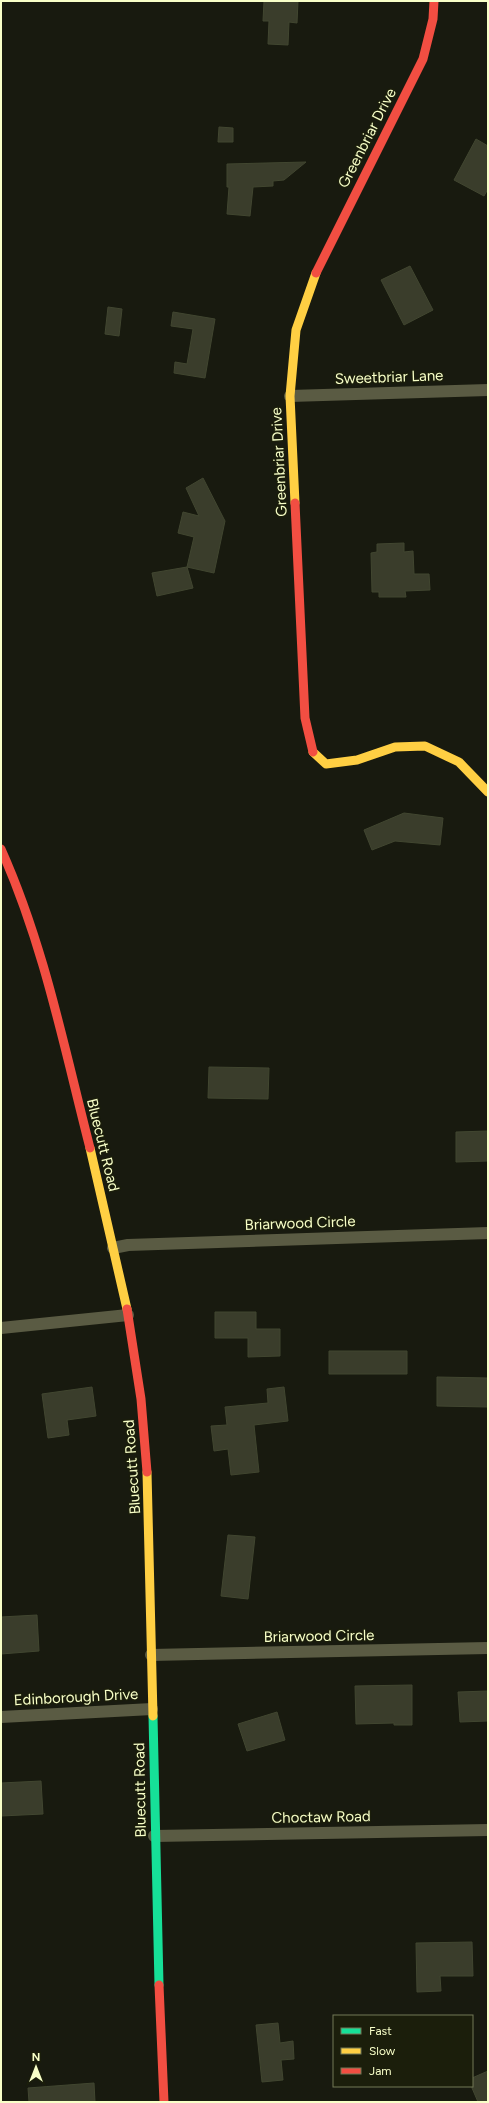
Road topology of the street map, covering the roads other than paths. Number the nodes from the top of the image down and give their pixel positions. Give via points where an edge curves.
1 (434, 1) edge
2 (488, 390) edge
3 (290, 396) junction
4 (488, 792) edge
5 (1, 849) edge
6 (488, 1233) edge
7 (113, 1248) junction
8 (128, 1315) junction
9 (1, 1328) edge
10 (488, 1648) edge
11 (152, 1655) junction
12 (152, 1709) junction
13 (1, 1717) edge
14 (488, 1830) edge
15 (154, 1836) junction
16 (164, 2102) edge

1 - 3 street, Greenbriar Drive via 433,19 423,59 310,284 296,330
2 - 3 street, Sweetbriar Lane
3 - 4 street, Greenbriar Drive via 305,718 310,750 326,764 357,760 395,747 425,746 459,762
5 - 7 street, Bluecutt Road via 15,877 37,942
6 - 7 street, Briarwood Circle via 128,1245
7 - 8 street, Bluecutt Road
8 - 9 street
8 - 11 street, Bluecutt Road via 141,1399 148,1494
10 - 11 street, Briarwood Circle
11 - 12 street, Bluecutt Road
12 - 13 street, Edinborough Drive
12 - 15 street, Bluecutt Road
14 - 15 street, Choctaw Road
15 - 16 street, Bluecutt Road

